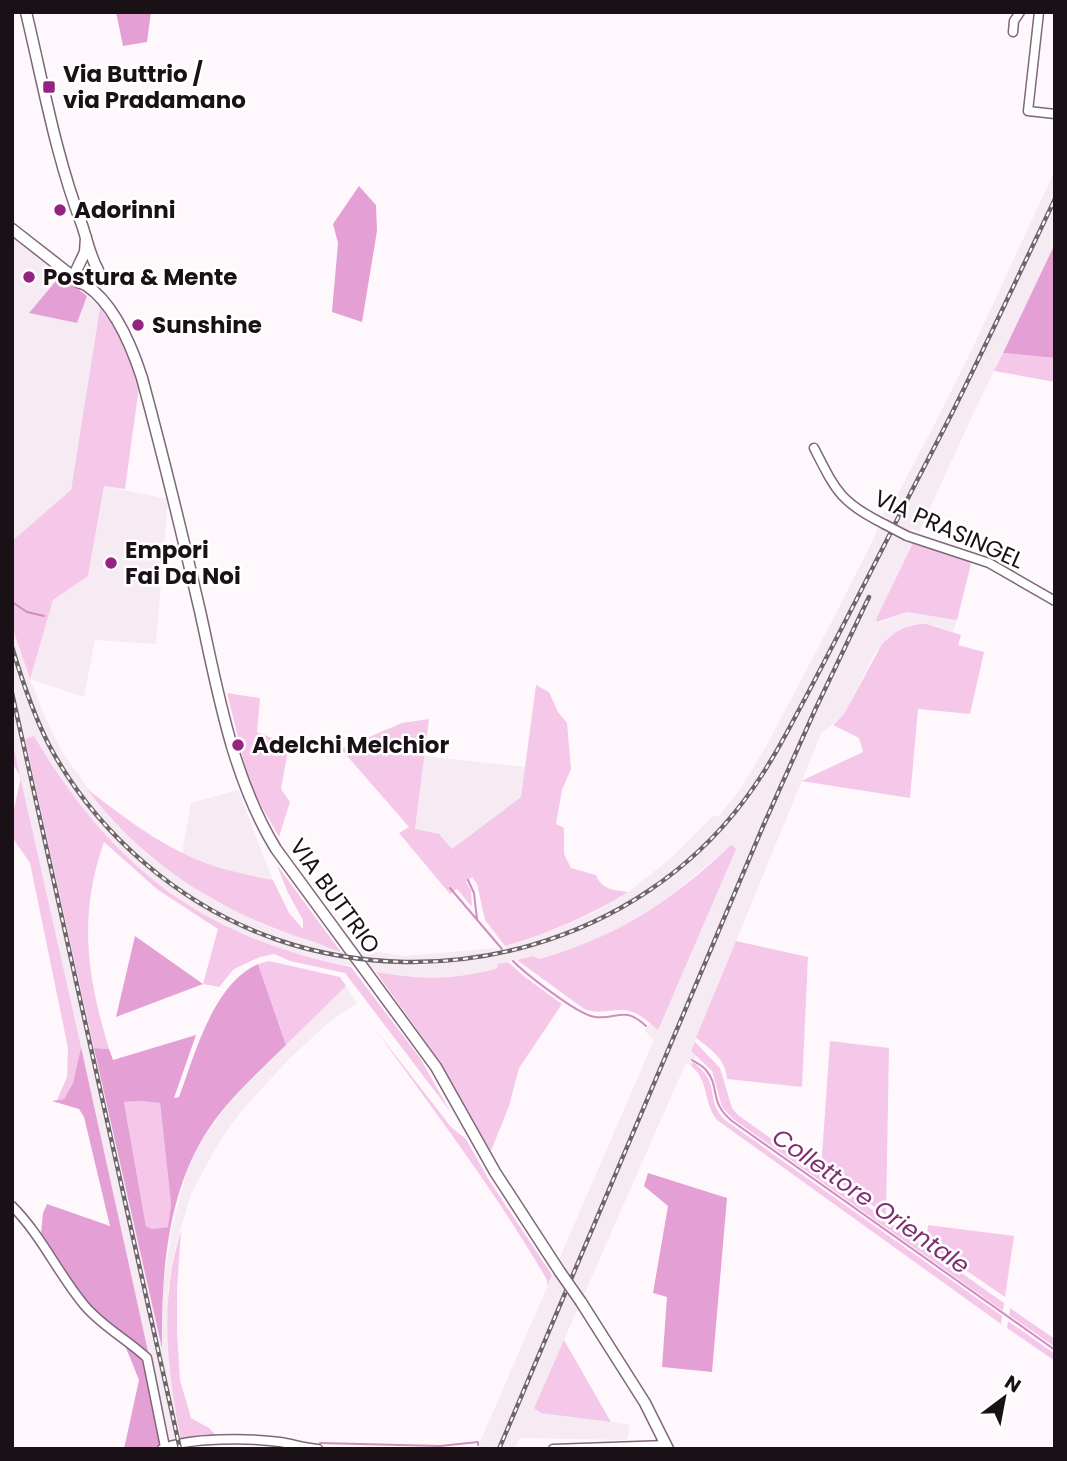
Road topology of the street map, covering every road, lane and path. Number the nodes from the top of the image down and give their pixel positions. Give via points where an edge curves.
1 (26, 12) edge
2 (1020, 12) edge
3 (1040, 12) edge
4 (1013, 32) dead end
5 (1055, 114) edge
6 (12, 229) edge
7 (86, 237) junction
8 (50, 259) junction
9 (93, 263) junction
10 (79, 264) junction
11 (99, 275) junction
12 (76, 279) junction
13 (86, 285) junction
14 (110, 310) junction
15 (814, 448) dead end
16 (1055, 601) edge
17 (12, 1206) edge
18 (667, 1447) edge
19 (163, 1448) edge
20 (616, 1448) edge
21 (318, 1449) edge
22 (553, 1449) edge

1 - 7 street, VIA BUTTRIO via 68,186
2 - 4 street
3 - 5 street via 1028,111
6 - 8 street, VIA BUTTRIO
7 - 9 street, VIA BUTTRIO
7 - 10 street
8 - 10 street via 64,265
8 - 12 street, VIA BUTTRIO
9 - 10 street
9 - 11 street, VIA BUTTRIO
10 - 12 street
11 - 13 street
11 - 14 street, VIA BUTTRIO
12 - 13 street, VIA BUTTRIO
13 - 14 street, VIA BUTTRIO
14 - 18 street, VIA BUTTRIO, bridge via 142,378 224,718 242,780 267,835 436,1067 495,1172 634,1386
15 - 16 street, VIA PRASINGEL, bridge via 839,494 863,513 907,536 989,563
17 - 19 street via 31,1224 85,1306 148,1358
18 - 20 street
19 - 21 street via 225,1441 280,1442
20 - 22 street

